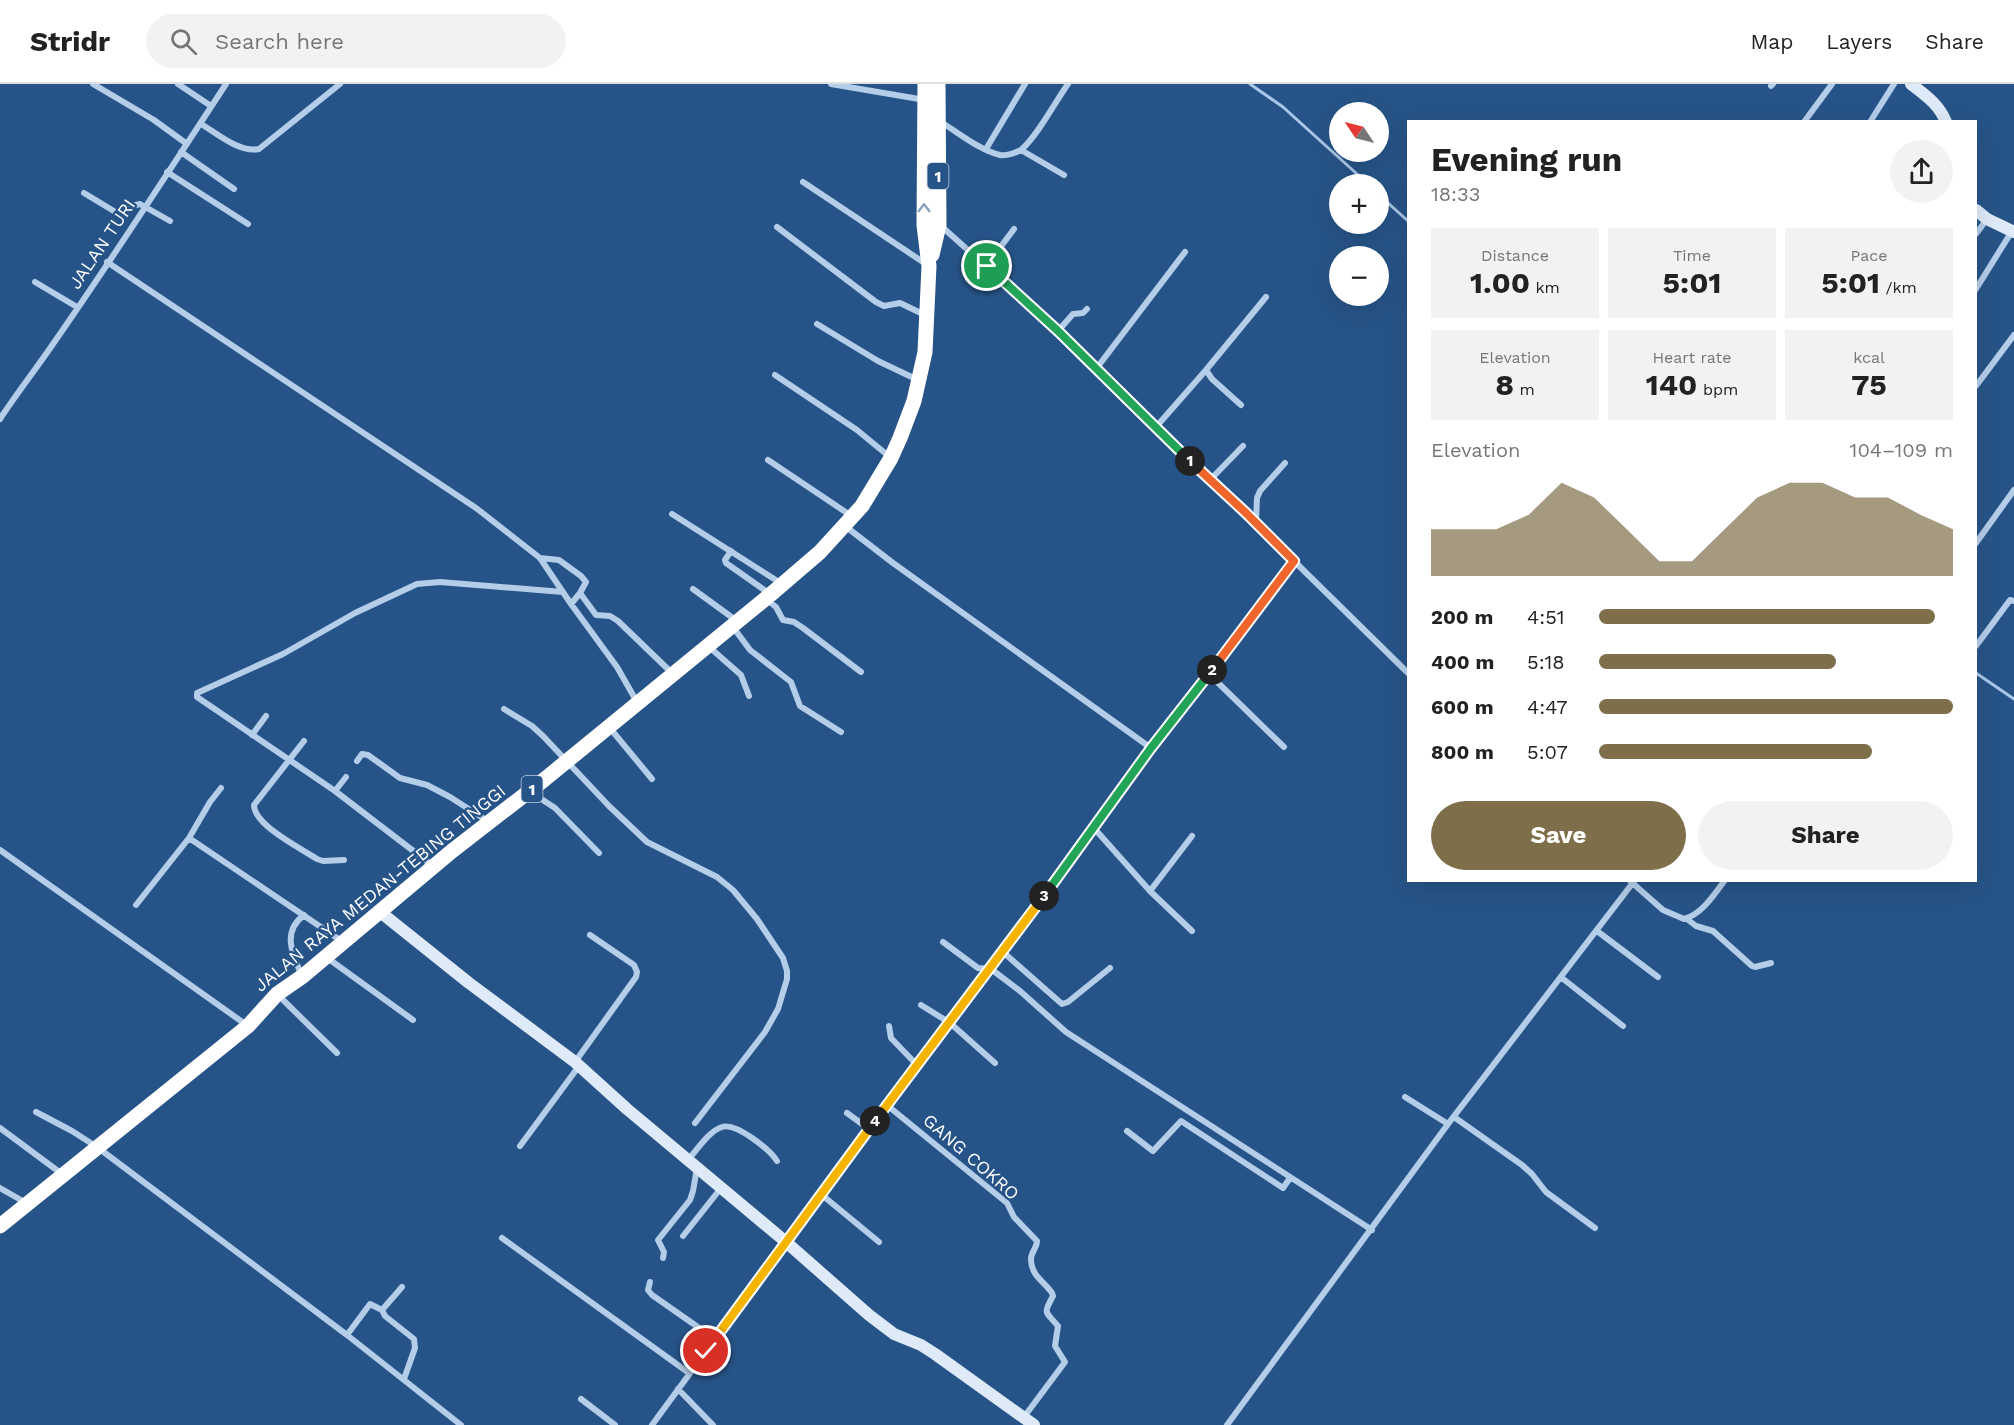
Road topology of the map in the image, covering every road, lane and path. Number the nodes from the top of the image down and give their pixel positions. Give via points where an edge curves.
1 (93, 84) edge
2 (178, 84) edge
3 (226, 84) edge
4 (340, 84) edge
5 (831, 84) edge
6 (926, 84) edge
7 (938, 84) edge
8 (1025, 84) edge
9 (1068, 84) edge
10 (1832, 84) edge
11 (1894, 84) edge
12 (1911, 84) edge
13 (925, 100) junction
14 (211, 106) junction
15 (1805, 120) edge
16 (1870, 120) edge
17 (1946, 120) edge
18 (938, 121) junction
19 (201, 124) junction
20 (187, 144) junction
21 (986, 149) junction
22 (1021, 150) junction
23 (181, 152) junction
24 (167, 172) junction
25 (1064, 175) dead end
26 (803, 182) dead end
27 (234, 189) dead end
28 (84, 193) dead end
29 (146, 206) junction
30 (1977, 211) edge
31 (1988, 219) junction
32 (170, 221) dead end
33 (248, 224) dead end
34 (939, 225) junction
35 (777, 226) dead end
36 (1014, 229) dead end
37 (2013, 232) edge
38 (1977, 233) edge
39 (1185, 252) dead end
40 (107, 262) junction
41 (929, 266) junction
42 (987, 266) junction
43 (35, 282) dead end
44 (1977, 288) edge
45 (1266, 297) dead end
46 (77, 307) junction
47 (1087, 309) dead end
48 (928, 317) junction
49 (818, 324) dead end
50 (1058, 331) junction
51 (2014, 335) edge
52 (1096, 369) junction
53 (1206, 370) junction
54 (775, 375) dead end
55 (919, 381) junction
56 (1977, 385) edge
57 (1241, 405) dead end
58 (0, 419) edge
59 (1156, 427) junction
60 (1243, 446) dead end
61 (891, 458) junction
62 (768, 460) dead end
63 (1285, 464) dead end
64 (1210, 480) junction
65 (2014, 490) edge
66 (672, 514) dead end
67 (849, 522) junction
68 (1256, 522) junction
69 (1977, 542) edge
70 (731, 551) junction
71 (540, 558) junction
72 (1294, 561) junction
73 (782, 584) junction
74 (693, 590) dead end
75 (563, 592) junction
76 (579, 595) junction
77 (768, 596) junction
78 (2014, 601) edge
79 (571, 604) junction
80 (734, 623) junction
81 (707, 645) junction
82 (1977, 645) edge
83 (861, 672) dead end
84 (1407, 672) edge
85 (673, 674) junction
86 (1209, 674) junction
87 (749, 696) dead end
88 (638, 703) junction
89 (504, 709) dead end
90 (266, 716) dead end
91 (608, 727) junction
92 (841, 732) dead end
93 (252, 735) junction
94 (304, 741) dead end
95 (1284, 747) dead end
96 (1151, 748) junction
97 (290, 760) junction
98 (567, 760) junction
99 (357, 761) dead end
100 (346, 777) dead end
101 (652, 779) dead end
102 (221, 788) dead end
103 (335, 791) junction
104 (529, 791) junction
105 (490, 823) junction
106 (1093, 827) junction
107 (1192, 836) dead end
108 (189, 838) junction
109 (0, 850) edge
110 (599, 853) dead end
111 (344, 860) dead end
112 (434, 866) junction
113 (1632, 882) edge
114 (1724, 882) edge
115 (1150, 891) junction
116 (136, 905) dead end
117 (379, 911) junction
118 (304, 915) junction
119 (1687, 919) junction
120 (1192, 931) dead end
121 (1597, 932) junction
122 (590, 935) dead end
123 (343, 942) junction
124 (943, 942) dead end
125 (1003, 952) junction
126 (326, 957) junction
127 (1771, 963) dead end
128 (1110, 968) dead end
129 (990, 969) junction
130 (303, 976) junction
131 (1658, 977) dead end
132 (1562, 978) junction
133 (277, 994) junction
134 (921, 1005) dead end
135 (413, 1020) dead end
136 (950, 1023) junction
137 (248, 1026) junction
138 (889, 1026) dead end
139 (1623, 1026) dead end
140 (338, 1053) dead end
141 (995, 1063) dead end
142 (577, 1064) junction
143 (917, 1065) junction
144 (1405, 1097) dead end
145 (888, 1106) junction
146 (36, 1112) dead end
147 (847, 1113) dead end
148 (1454, 1117) junction
149 (695, 1123) dead end
150 (1448, 1124) junction
151 (0, 1128) edge
152 (869, 1129) junction
153 (1128, 1131) dead end
154 (520, 1146) dead end
155 (97, 1147) junction
156 (777, 1161) dead end
157 (692, 1163) junction
158 (64, 1175) junction
159 (1290, 1178) junction
160 (0, 1188) edge
161 (721, 1188) junction
162 (822, 1195) junction
163 (28, 1204) junction
164 (0, 1226) edge
165 (1595, 1228) dead end
166 (1372, 1230) junction
167 (683, 1236) dead end
168 (502, 1238) dead end
169 (786, 1242) junction
170 (879, 1242) dead end
171 (663, 1258) dead end
172 (650, 1282) dead end
173 (402, 1287) dead end
174 (382, 1310) junction
175 (347, 1335) junction
176 (715, 1339) junction
177 (689, 1373) junction
178 (404, 1378) junction
179 (678, 1389) junction
180 (581, 1399) dead end
181 (1029, 1421) edge
182 (461, 1425) edge
183 (615, 1425) edge
184 (652, 1425) edge
185 (713, 1425) edge
186 (1227, 1425) edge

1 - 20 street
2 - 14 street
3 - 14 street, JALAN TURI
4 - 19 street via 259,149 240,147
5 - 13 street
6 - 13 highway, JALAN RAYA MEDAN-TEBING TINGGI / 1
7 - 18 highway, JALAN RAYA MEDAN-TEBING TINGGI / 1
8 - 21 street
9 - 22 street
10 - 15 street
11 - 16 street
12 - 17 street via 1932,100
41 -> 13 highway, JALAN RAYA MEDAN-TEBING TINGGI / 1 via 924,225
14 - 19 street, JALAN TURI
18 - 21 street
18 - 34 highway, JALAN RAYA MEDAN-TEBING TINGGI / 1
19 - 20 street, JALAN TURI
20 - 23 street, JALAN TURI
21 - 22 street via 1002,156
22 - 25 street
23 - 24 street, JALAN TURI
23 - 27 street
24 - 29 street, JALAN TURI
24 - 33 street
26 - 41 street
28 - 29 street via 122,216 136,204
29 - 32 street
29 - 40 street, JALAN TURI
30 - 31 street
31 - 37 street
31 - 38 street
34 - 41 highway, JALAN RAYA MEDAN-TEBING TINGGI / 1
34 - 42 street
35 - 48 street via 876,302 884,306 900,303
36 - 42 street
37 - 44 street
39 - 52 street
40 - 46 street, JALAN TURI
40 - 71 street via 476,508
41 - 48 highway, JALAN RAYA MEDAN-TEBING TINGGI / 1
42 - 50 street
43 - 46 street
45 - 53 street
46 - 58 street, JALAN TURI
47 - 50 street via 1072,314
48 - 55 highway, JALAN RAYA MEDAN-TEBING TINGGI / 1
49 - 55 street
50 - 52 street
51 - 56 street
52 - 59 street
53 - 57 street
53 - 59 street
54 - 61 street
55 - 61 highway, JALAN RAYA MEDAN-TEBING TINGGI / 1
59 - 64 street
60 - 64 street
61 - 67 highway, JALAN RAYA MEDAN-TEBING TINGGI / 1
62 - 67 street
63 - 68 street via 1260,491
64 - 68 street
65 - 69 street
66 - 70 street
67 - 73 highway, JALAN RAYA MEDAN-TEBING TINGGI / 1
67 - 96 street via 893,563
68 - 72 street
70 - 73 street
70 - 77 street via 726,563
71 - 75 street
71 - 76 street via 559,560 581,576 586,582
72 - 84 street
72 - 86 street
73 - 77 highway, JALAN RAYA MEDAN-TEBING TINGGI / 1
74 - 80 street
75 - 79 street
75 - 93 street via 440,582 417,584 355,613 283,654 197,693 197,697
76 - 79 street
76 - 85 street via 596,615 618,621
77 - 80 highway, JALAN RAYA MEDAN-TEBING TINGGI / 1
77 - 83 street via 783,620 794,622
78 - 82 street via 2010,600
79 - 88 street via 618,667
80 - 81 highway, JALAN RAYA MEDAN-TEBING TINGGI / 1
80 - 92 street via 750,650 791,682 800,706
81 - 85 highway, JALAN RAYA MEDAN-TEBING TINGGI / 1
81 - 87 street via 741,675
85 - 88 highway, JALAN RAYA MEDAN-TEBING TINGGI / 1
86 - 95 street
86 - 96 street
88 - 91 highway, JALAN RAYA MEDAN-TEBING TINGGI / 1
89 - 98 street via 532,726
90 - 93 street
91 - 98 highway, JALAN RAYA MEDAN-TEBING TINGGI / 1
91 - 101 street
93 - 97 street
94 - 97 street
96 - 106 street
97 - 103 street
97 - 111 street via 254,805 257,816 317,859
98 - 104 highway, JALAN RAYA MEDAN-TEBING TINGGI / 1
98 - 149 street via 647,842 717,877 733,890 783,958 787,979 778,1009 765,1032
99 - 105 street via 362,754 368,755 400,778 427,785
100 - 103 street
102 - 108 street
103 - 112 street
104 - 105 highway, JALAN RAYA MEDAN-TEBING TINGGI / 1
104 - 110 street via 555,808
105 - 112 highway, JALAN RAYA MEDAN-TEBING TINGGI / 1
106 - 115 street
106 - 125 street
107 - 115 street
108 - 116 street
108 - 118 street
109 - 137 street
112 - 117 highway, JALAN RAYA MEDAN-TEBING TINGGI / 1
113 - 119 street via 1663,910
113 - 121 street
114 - 119 street via 1710,900
115 - 120 street
117 - 123 highway, JALAN RAYA MEDAN-TEBING TINGGI / 1
117 - 142 street
118 - 123 street
118 - 130 street via 292,929 291,951
119 - 127 street via 1713,931 1752,966
121 - 131 street
121 - 132 street
122 - 142 street via 634,965 637,972
123 - 126 highway, JALAN RAYA MEDAN-TEBING TINGGI / 1
124 - 129 street via 978,968
125 - 128 street via 1062,1004
125 - 129 street
126 - 130 highway, JALAN RAYA MEDAN-TEBING TINGGI / 1
126 - 135 street
129 - 136 street
129 - 159 street via 1066,1032
130 - 133 highway, JALAN RAYA MEDAN-TEBING TINGGI / 1
132 - 139 street
132 - 148 street
133 - 137 highway, JALAN RAYA MEDAN-TEBING TINGGI / 1
133 - 140 street
134 - 136 street
136 - 141 street
136 - 143 street
137 - 155 highway, JALAN RAYA MEDAN-TEBING TINGGI / 1
138 - 143 street via 891,1038
142 - 154 street
142 - 157 street
143 - 145 street
144 - 150 street
145 - 152 street
145 - 181 street, GANG COKRO via 1007,1203 1014,1217 1037,1241 1031,1255 1032,1267 1038,1280 1052,1293 1046,1312 1058,1326 1055,1346 1065,1362
146 - 155 street
147 - 152 street
148 - 150 street
148 - 165 street via 1516,1160 1546,1192
150 - 166 street
151 - 158 street
152 - 162 street
153 - 159 street via 1153,1151 1181,1121 1283,1188
155 - 158 highway, JALAN RAYA MEDAN-TEBING TINGGI / 1
155 - 175 street
156 - 157 street via 741,1131 726,1126 712,1134
157 - 161 street
157 - 171 street via 690,1200 658,1240
158 - 163 highway, JALAN RAYA MEDAN-TEBING TINGGI / 1
159 - 166 street
160 - 163 street
161 - 167 street
161 - 169 street
162 - 169 street
162 - 170 street
163 - 164 highway, JALAN RAYA MEDAN-TEBING TINGGI / 1
166 - 186 street
168 - 177 street
169 - 176 street
169 - 181 street via 883,1326 935,1354
172 - 176 street via 648,1290 652,1295
173 - 174 street
174 - 175 street via 369,1304
174 - 178 street via 414,1339 415,1348
175 - 178 street
176 - 177 street
177 - 179 street
178 - 182 street
179 - 184 street
179 - 185 street
180 - 183 street

